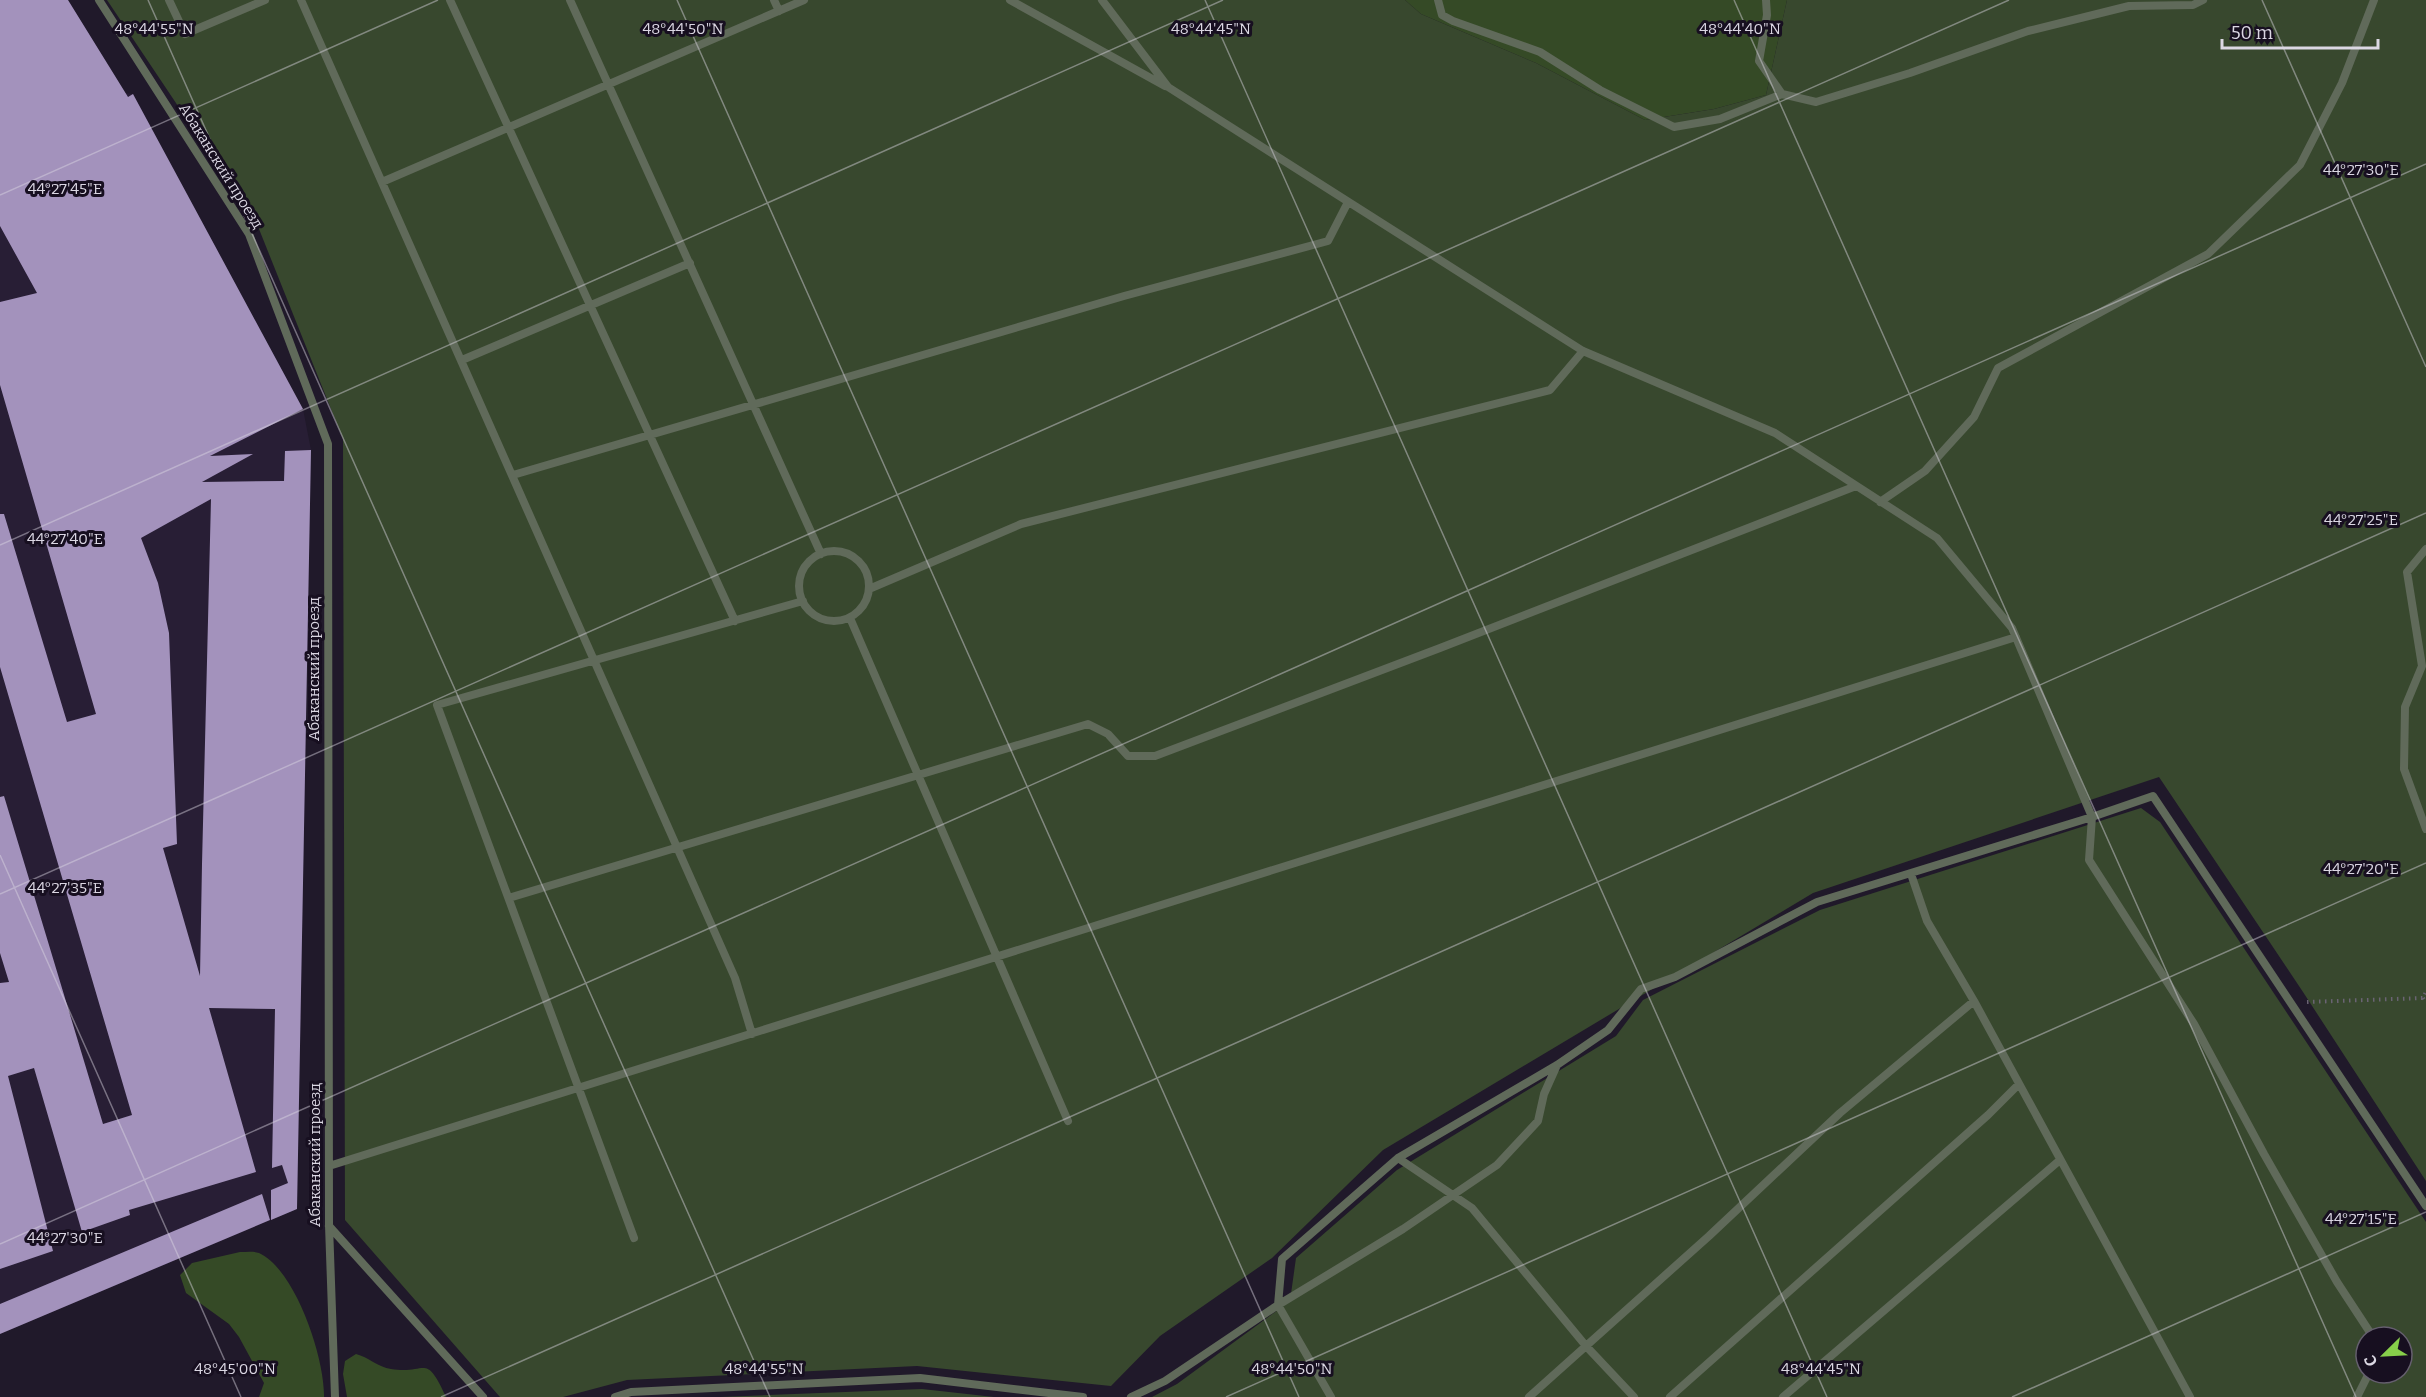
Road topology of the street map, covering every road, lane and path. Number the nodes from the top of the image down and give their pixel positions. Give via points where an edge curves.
1 (99, 0) edge
2 (169, 0) edge
3 (265, 0) edge
4 (301, 0) edge
5 (450, 0) edge
6 (570, 0) edge
7 (774, 0) edge
8 (804, 0) edge
9 (1010, 0) edge
10 (1102, 0) edge
11 (1438, 0) edge
12 (1766, 0) edge
13 (2203, 0) edge
14 (2374, 0) edge
15 (779, 11) junction
16 (609, 85) junction
17 (1168, 87) junction
18 (1782, 94) junction
19 (508, 128) junction
20 (382, 182) junction
21 (1348, 202) junction
22 (690, 263) junction
23 (590, 305) junction
24 (1583, 351) junction
25 (462, 360) junction
26 (754, 405) junction
27 (649, 435) junction
28 (513, 475) junction
29 (1856, 486) junction
30 (1880, 502) junction
31 (2426, 549) edge
32 (821, 554) junction
33 (869, 589) junction
34 (803, 601) junction
35 (850, 618) junction
36 (735, 621) junction
37 (2016, 637) junction
38 (596, 660) junction
39 (2422, 672) edge
40 (920, 776) junction
41 (2092, 817) junction
42 (2426, 830) edge
43 (678, 848) junction
44 (1911, 874) junction
45 (508, 898) junction
46 (998, 957) junction
47 (2426, 992) edge
48 (2422, 998) junction
49 (1974, 1001) junction
50 (2291, 1003) junction
51 (2426, 1003) edge
52 (752, 1034) junction
53 (1557, 1065) junction
54 (2019, 1084) junction
55 (579, 1088) junction
56 (1068, 1121) dead end
57 (1398, 1158) junction
58 (2060, 1161) junction
59 (329, 1166) junction
60 (1454, 1195) junction
61 (2426, 1206) edge
62 (328, 1225) junction
63 (634, 1238) dead end
64 (1278, 1305) junction
65 (2365, 1325) edge
66 (1586, 1346) junction
67 (335, 1397) edge
68 (483, 1397) edge
69 (615, 1397) edge
70 (1083, 1397) edge
71 (1131, 1397) edge
72 (1331, 1397) edge
73 (1529, 1397) edge
74 (1634, 1397) edge
75 (1670, 1397) edge
76 (1783, 1397) edge
77 (2190, 1397) edge

1 - 59 lane, Абаканский проезд via 249,234 327,444
2 - 3 lane via 185,34
4 - 20 lane
5 - 19 lane
6 - 16 lane
7 - 15 lane
8 - 15 lane
9 - 17 lane
10 - 17 lane
11 - 18 lane via 1442,15 1453,21 1540,52 1600,90 1674,127 1720,119
12 - 18 lane via 1759,61
13 - 18 lane via 2193,5 2129,6 2028,32 1816,102
14 - 30 lane via 2342,83 2300,165 2208,254 1998,368 1974,417 1926,471
15 - 16 lane
16 - 19 lane
16 - 22 lane
17 - 21 lane
19 - 20 lane
19 - 23 lane
20 - 25 lane
21 - 24 lane
21 - 26 lane via 1328,241 1124,296
22 - 23 lane
22 - 26 lane
23 - 25 lane
23 - 27 lane
24 - 29 lane via 1775,434
24 - 33 lane via 1550,390 1021,524
25 - 28 lane
26 - 27 lane
26 - 32 lane
27 - 28 lane
27 - 36 lane
28 - 38 lane
29 - 30 lane
29 - 40 lane via 1155,756 1128,756 1108,734 1088,724
30 - 37 lane via 1937,538
31 - 39 lane via 2408,572
32 - 33 lane via 833,551 855,558 868,577
32 - 34 lane via 804,568 799,590
33 - 35 lane via 860,610
34 - 35 lane via 809,610 828,621
34 - 36 lane
35 - 40 lane
36 - 38 lane
37 - 41 lane
37 - 46 lane
38 - 43 lane
38 - 45 lane via 437,705
39 - 42 lane via 2405,707 2404,769
40 - 43 lane
40 - 46 lane
41 - 44 lane
41 - 50 lane via 2153,796
41 - 65 lane via 2089,860 2194,1024 2264,1154
43 - 45 lane
43 - 52 lane via 735,978
44 - 49 lane via 1927,921
44 - 53 lane via 1817,902 1675,977 1641,989 1608,1030
45 - 55 lane
46 - 52 lane
46 - 56 lane
47 - 48 path
48 - 50 path
48 - 51 path
49 - 54 lane
49 - 66 lane via 1840,1113
50 - 61 lane
52 - 55 lane
53 - 57 lane
53 - 60 lane via 1538,1121 1497,1165
54 - 58 lane
54 - 75 lane
55 - 59 lane
55 - 63 lane
57 - 60 lane
57 - 64 lane via 1282,1258
58 - 76 lane
58 - 77 lane
59 - 62 lane, Абаканский проезд
60 - 64 lane
60 - 66 lane via 1472,1208
62 - 67 lane, Абаканский проезд
62 - 68 lane
64 - 71 lane via 1165,1381
64 - 72 lane
66 - 73 lane
66 - 74 lane
69 - 70 lane via 631,1392 920,1378

